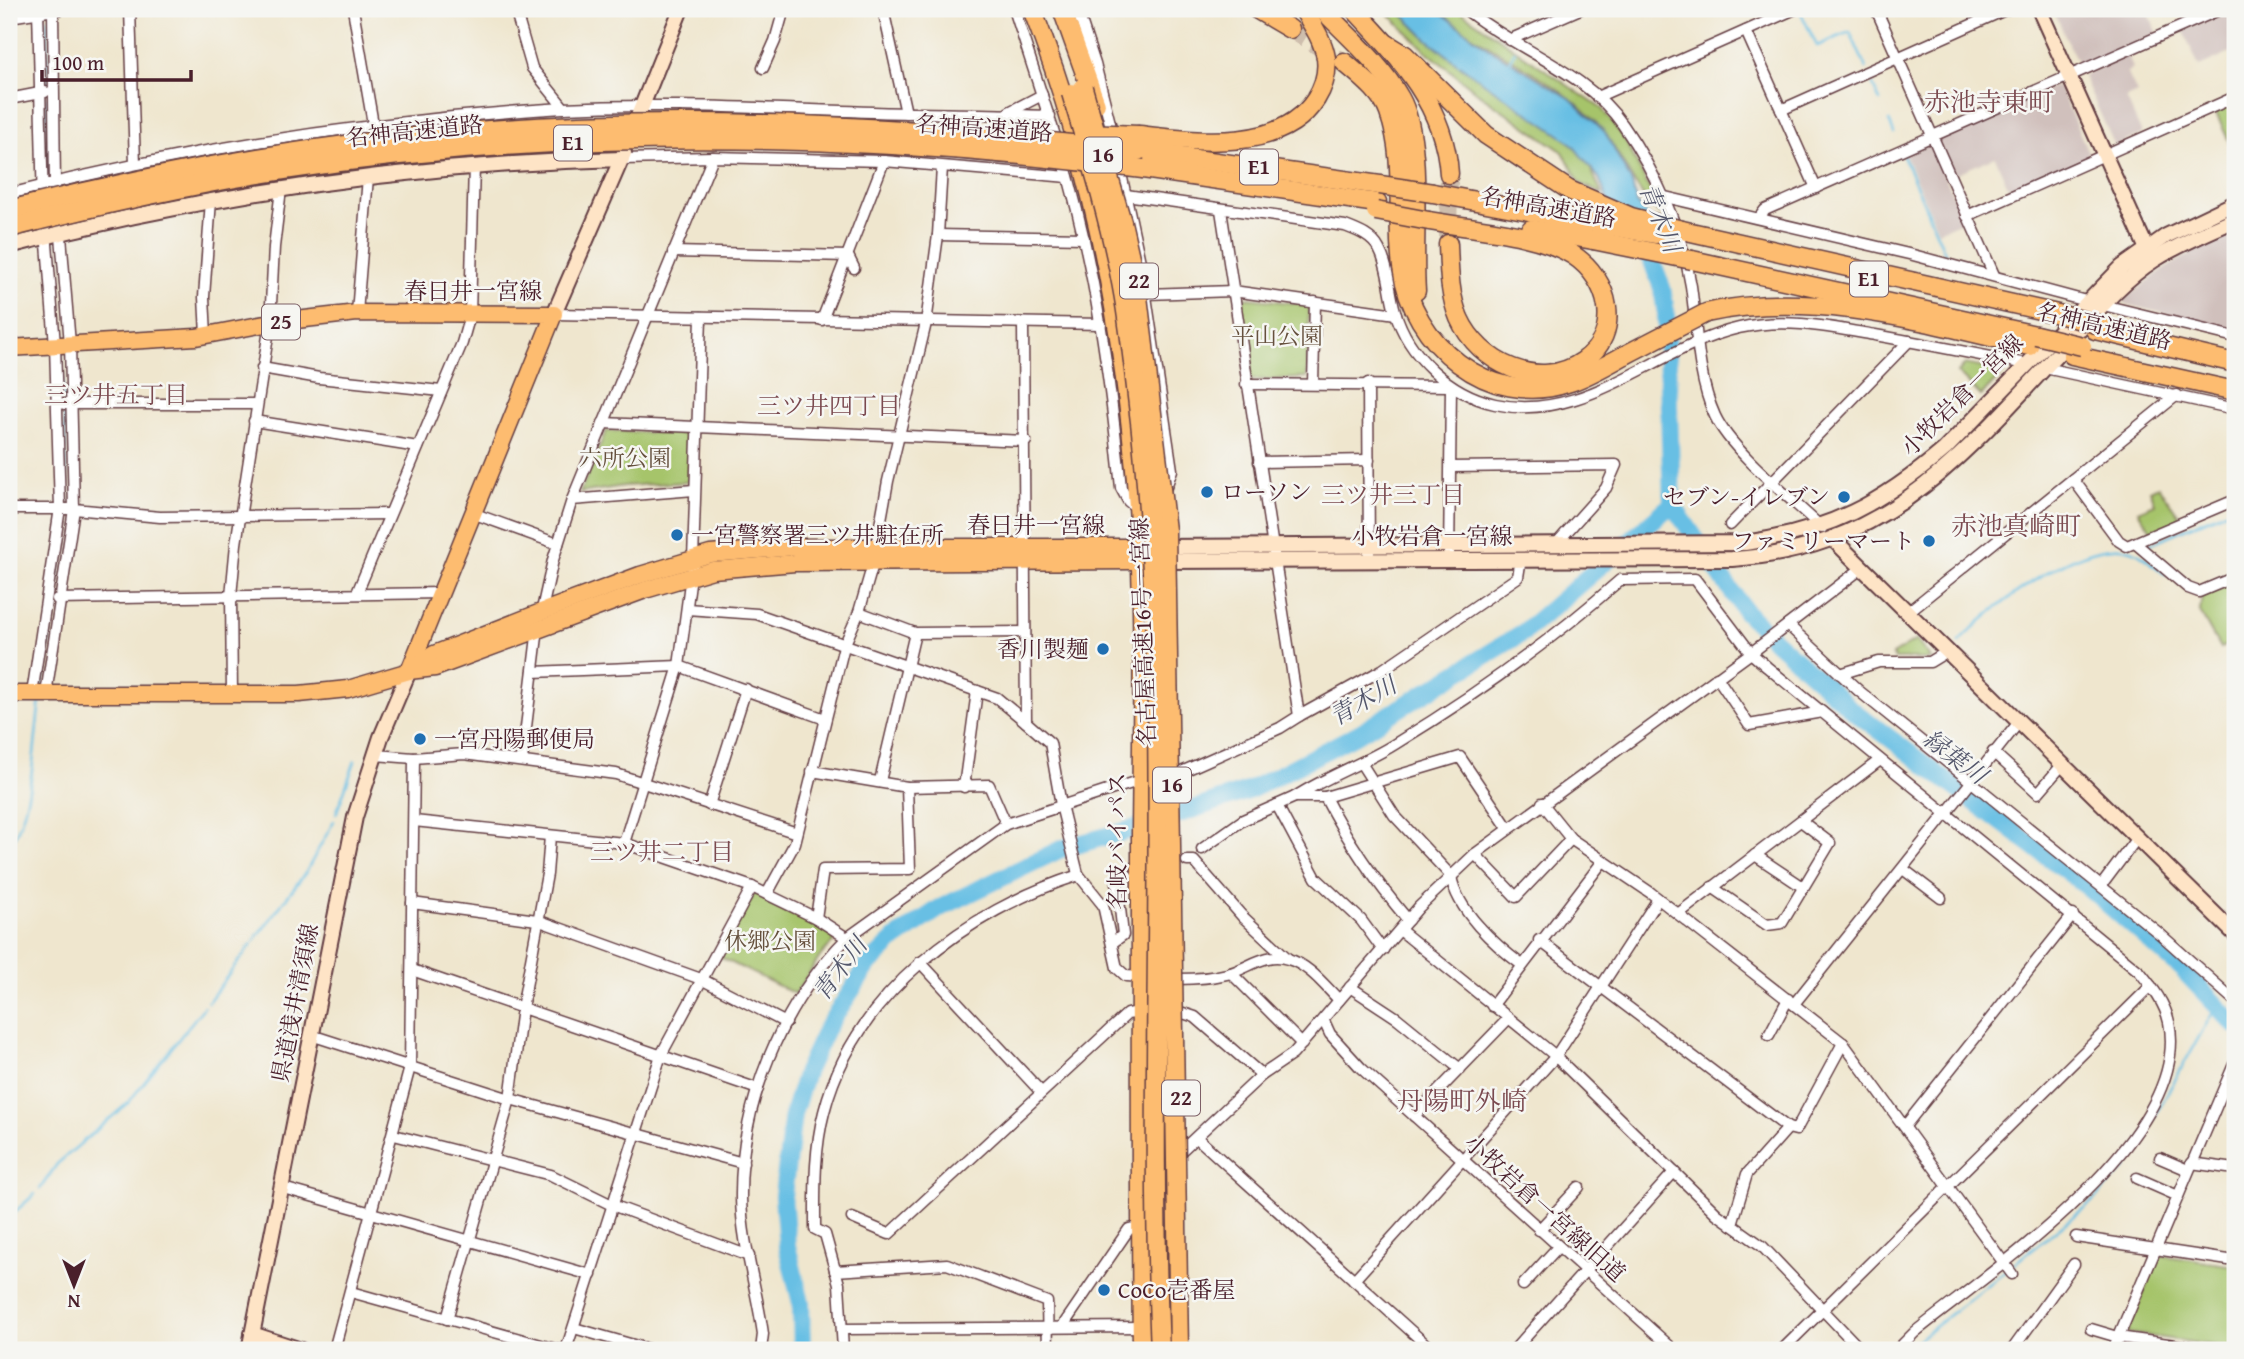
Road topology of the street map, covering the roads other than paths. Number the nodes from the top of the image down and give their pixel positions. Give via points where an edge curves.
1 (56, 9) edge
2 (130, 9) edge
3 (353, 9) edge
4 (515, 9) edge
5 (681, 9) edge
6 (784, 9) edge
7 (883, 9) edge
8 (1014, 9) edge
9 (1032, 9) edge
10 (1043, 9) edge
11 (1056, 9) edge
12 (1062, 9) edge
13 (1077, 9) edge
14 (1256, 9) edge
15 (1354, 9) edge
16 (1465, 9) edge
17 (1580, 9) edge
18 (1795, 9) edge
19 (1876, 9) edge
20 (2007, 9) edge
21 (2039, 9) edge
22 (2221, 9) edge
23 (38, 11) edge
24 (1307, 11) edge
25 (1557, 13) edge
26 (9, 17) edge
27 (1290, 29) tunnel mouth
28 (1746, 31) junction
29 (1509, 40) junction
30 (1387, 44) junction
31 (1897, 58) junction
32 (1344, 62) tunnel mouth
33 (763, 68) dead end
34 (2070, 77) junction
35 (53, 90) junction
36 (40, 93) junction
37 (1042, 95) junction
38 (1597, 97) junction
39 (2235, 97) edge
40 (9, 99) edge
41 (641, 106) junction
42 (564, 108) junction
43 (1781, 110) junction
44 (906, 113) junction
45 (1004, 114) junction
46 (1050, 116) junction
47 (373, 124) junction
48 (1932, 137) junction
49 (1140, 152) junction
50 (713, 156) junction
51 (2105, 156) junction
52 (622, 159) junction
53 (884, 161) junction
54 (135, 164) junction
55 (474, 164) junction
56 (942, 167) junction
57 (1448, 174) tunnel mouth
58 (368, 177) junction
59 (1068, 177) junction
60 (54, 182) junction
61 (40, 186) junction
62 (1816, 188) junction
63 (281, 189) junction
64 (9, 194) edge
65 (1126, 195) junction
66 (1661, 196) junction
67 (1377, 199) junction
68 (211, 200) junction
69 (2235, 203) edge
70 (1431, 208) junction
71 (9, 210) edge
72 (1221, 210) junction
73 (1967, 216) junction
74 (1759, 218) junction
75 (2235, 220) edge
76 (9, 228) edge
77 (63, 231) junction
78 (1593, 231) junction
79 (938, 235) junction
80 (1683, 235) junction
81 (46, 236) junction
82 (1084, 238) junction
83 (1448, 244) tunnel mouth
84 (9, 246) edge
85 (673, 252) junction
86 (2149, 254) junction
87 (848, 256) junction
88 (853, 268) dead end
89 (1994, 275) junction
90 (1233, 290) junction
91 (1147, 294) junction
92 (2086, 301) junction
93 (1315, 302) junction
94 (2103, 304) junction
95 (357, 313) junction
96 (554, 314) junction
97 (1396, 314) junction
98 (470, 315) junction
99 (648, 316) junction
100 (1418, 316) junction
101 (701, 317) junction
102 (822, 320) junction
103 (270, 323) junction
104 (926, 323) junction
105 (1101, 324) junction
106 (1023, 325) junction
107 (2098, 327) junction
108 (206, 335) junction
109 (2235, 337) edge
110 (1698, 340) junction
111 (2033, 340) junction
112 (1909, 341) junction
113 (62, 344) junction
114 (9, 348) edge
115 (2077, 350) junction
116 (2235, 356) edge
117 (2235, 363) edge
118 (2026, 364) junction
119 (262, 368) junction
120 (2045, 368) junction
121 (2235, 382) edge
122 (1367, 383) junction
123 (1246, 384) junction
124 (1313, 384) junction
125 (1451, 386) junction
126 (441, 391) junction
127 (2235, 391) edge
128 (2177, 395) junction
129 (71, 403) junction
130 (57, 404) junction
131 (256, 404) junction
132 (2235, 410) edge
133 (254, 421) junction
134 (603, 423) junction
135 (696, 428) junction
136 (900, 437) junction
137 (1026, 441) junction
138 (418, 447) junction
139 (1369, 460) junction
140 (1259, 462) junction
141 (1451, 467) junction
142 (2073, 479) junction
143 (1773, 480) junction
144 (694, 490) junction
145 (1166, 490) junction
146 (572, 500) junction
147 (2235, 500) edge
148 (60, 508) junction
149 (9, 509) edge
150 (74, 509) junction
151 (1138, 509) junction
152 (389, 514) junction
153 (475, 514) junction
154 (242, 516) junction
155 (1730, 525) dead end
156 (1822, 527) junction
157 (1833, 539) junction
158 (558, 544) junction
159 (1369, 544) junction
160 (1449, 544) junction
161 (1556, 544) junction
162 (2135, 544) junction
163 (1273, 545) junction
164 (875, 547) junction
165 (1139, 554) junction
166 (1171, 554) junction
167 (1026, 555) junction
168 (1521, 558) junction
169 (1449, 559) junction
170 (1277, 560) junction
171 (1369, 560) junction
172 (873, 564) junction
173 (691, 567) junction
174 (1861, 568) junction
175 (2235, 577) edge
176 (357, 593) junction
177 (442, 593) junction
178 (231, 596) junction
179 (49, 598) junction
180 (61, 599) junction
181 (687, 610) junction
182 (541, 612) junction
183 (859, 612) junction
184 (1908, 612) junction
185 (1786, 626) junction
186 (538, 631) junction
187 (1024, 632) junction
188 (915, 633) junction
189 (844, 646) junction
190 (1754, 651) junction
191 (1948, 651) junction
192 (679, 666) junction
193 (907, 668) junction
194 (409, 671) junction
195 (533, 672) junction
196 (1840, 674) junction
197 (1717, 677) junction
198 (746, 689) junction
199 (977, 691) junction
200 (9, 694) edge
201 (39, 694) junction
202 (232, 694) junction
203 (1822, 712) junction
204 (1299, 716) junction
205 (825, 719) junction
206 (1026, 722) junction
207 (2019, 722) junction
208 (1993, 752) junction
209 (374, 755) junction
210 (414, 758) junction
211 (522, 760) junction
212 (1880, 760) junction
213 (1361, 763) junction
214 (2063, 764) junction
215 (813, 771) junction
216 (1177, 779) junction
217 (1971, 780) junction
218 (880, 781) junction
219 (643, 782) junction
220 (1373, 783) junction
221 (907, 787) junction
222 (964, 787) junction
223 (1141, 787) junction
224 (1296, 797) junction
225 (1325, 797) junction
226 (1542, 803) junction
227 (709, 805) junction
228 (1277, 805) junction
229 (1062, 810) junction
230 (1945, 811) junction
231 (414, 821) junction
232 (1801, 821) junction
233 (1006, 824) junction
234 (1508, 828) junction
235 (797, 834) junction
236 (550, 836) junction
237 (2137, 838) junction
238 (1571, 839) junction
239 (624, 843) junction
240 (1202, 849) dead end
241 (1182, 854) junction
242 (1475, 854) junction
243 (1755, 855) junction
244 (1603, 860) junction
245 (1903, 869) junction
246 (1079, 874) junction
247 (1127, 874) dead end
248 (1451, 876) junction
249 (2101, 886) junction
250 (752, 887) junction
251 (1712, 887) junction
252 (1803, 887) junction
253 (767, 894) junction
254 (1941, 898) dead end
255 (1658, 899) junction
256 (412, 903) junction
257 (1678, 914) junction
258 (2073, 915) junction
259 (816, 918) junction
260 (537, 920) junction
261 (1408, 920) junction
262 (1400, 930) junction
263 (2235, 934) edge
264 (846, 938) junction
265 (1539, 940) junction
266 (1112, 943) junction
267 (1382, 950) junction
268 (1287, 958) junction
269 (920, 962) junction
270 (1522, 965) junction
271 (412, 970) junction
272 (1231, 974) junction
273 (1142, 977) junction
274 (701, 979) junction
275 (1178, 979) junction
276 (2151, 986) junction
277 (1350, 987) junction
278 (1601, 987) junction
279 (1339, 1000) junction
280 (2235, 1001) edge
281 (1791, 1002) junction
282 (1492, 1006) junction
283 (522, 1008) junction
284 (1141, 1012) junction
285 (1180, 1012) junction
286 (1508, 1019) junction
287 (1324, 1021) junction
288 (786, 1023) junction
289 (311, 1035) junction
290 (1769, 1035) dead end
291 (1843, 1043) junction
292 (1302, 1044) junction
293 (661, 1055) junction
294 (1556, 1056) junction
295 (2235, 1063) edge
296 (411, 1067) junction
297 (1460, 1069) junction
298 (1262, 1075) junction
299 (758, 1089) junction
300 (1041, 1093) junction
301 (510, 1099) junction
302 (1413, 1116) junction
303 (1905, 1126) junction
304 (1788, 1128) junction
305 (634, 1133) junction
306 (394, 1135) junction
307 (1197, 1138) junction
308 (1181, 1151) junction
309 (2160, 1158) dead end
310 (491, 1161) junction
311 (1464, 1161) junction
312 (743, 1163) junction
313 (2190, 1166) junction
314 (2235, 1169) edge
315 (1674, 1172) junction
316 (2137, 1178) dead end
317 (1949, 1186) junction
318 (1579, 1187) dead end
319 (283, 1188) junction
320 (2178, 1196) junction
321 (612, 1205) junction
322 (372, 1215) junction
323 (852, 1218) dead end
324 (1732, 1225) junction
325 (1142, 1226) junction
326 (1539, 1230) junction
327 (2076, 1237) dead end
328 (468, 1242) junction
329 (1558, 1247) junction
330 (2156, 1250) junction
331 (749, 1256) junction
332 (2235, 1261) edge
333 (2074, 1264) dead end
334 (2007, 1268) junction
335 (835, 1271) junction
336 (1586, 1271) junction
337 (591, 1275) junction
338 (1354, 1280) junction
339 (1523, 1285) dead end
340 (351, 1292) junction
341 (1822, 1310) junction
342 (447, 1319) junction
343 (1047, 1327) junction
344 (1062, 1327) junction
345 (1142, 1327) junction
346 (574, 1328) junction
347 (843, 1329) junction
348 (2091, 1329) dead end
349 (252, 1334) junction
350 (2119, 1337) junction
351 (1517, 1346) edge
352 (249, 1350) edge
353 (301, 1350) edge
354 (334, 1350) edge
355 (559, 1350) edge
356 (566, 1350) edge
357 (651, 1350) edge
358 (761, 1350) edge
359 (843, 1350) edge
360 (1048, 1350) edge
361 (1142, 1350) edge
362 (1160, 1350) edge
363 (1178, 1350) edge
364 (1432, 1350) edge
365 (1530, 1350) edge
366 (1674, 1350) edge
367 (1782, 1350) edge
368 (1861, 1350) edge
369 (1897, 1350) edge
370 (2012, 1350) edge
371 (2113, 1350) edge
372 (2211, 1350) edge

1 - 23 street
1 - 35 street
2 - 54 street
3 - 47 street
4 - 42 street via 532,68
5 - 41 main road
6 - 33 street
7 - 44 street
8 - 37 street
9 - 151 highway, 名岐バイパス / 22 via 1064,102 1101,241 1127,393
10 - 362 highway, 名古屋高速16号一宮線 / 16, bridge via 1071,93 1121,279 1152,532 1157,628
11 - 363 highway, 名古屋高速16号一宮線 / 16, bridge via 1094,123 1137,288 1166,530
12 - 145 highway, 22 via 1094,95 1136,262
13 - 65 street via 1105,101
14 - 27 highway
15 - 30 highway
16 - 29 street
17 - 25 street
18 - 28 street
19 - 31 street
20 - 31 street
21 - 34 main road
22 - 34 street
23 - 26 street
23 - 36 street
24 - 49 highway via 1326,57 1326,76 1311,107 1294,122 1272,132
24 - 100 highway via 1384,74 1409,117
25 - 29 street
28 - 38 street
28 - 43 street
29 - 38 street
30 - 57 highway via 1436,112 1447,148
30 - 80 highway, bridge via 1405,55 1486,135 1569,190
31 - 43 street
31 - 48 street
32 - 100 highway via 1371,85 1388,110 1396,134 1402,269
34 - 48 street
34 - 51 main road
35 - 36 street
35 - 60 street
36 - 40 street
36 - 61 street
37 - 45 street
37 - 46 street
38 - 66 street via 1621,122
39 - 51 street
41 - 42 street
41 - 44 street
41 - 52 main road
42 - 47 street
43 - 62 street
44 - 45 street
45 - 46 street
46 - 59 street
47 - 54 street via 266,138
48 - 62 street
48 - 73 street
49 - 67 highway, 名神高速道路 / E1
49 - 67 highway, 名神高速道路 / E1 via 1230,180
49 - 71 highway, 名神高速道路 / E1, bridge via 943,127 926,131 704,122 578,125 368,141 204,166
49 - 76 highway, 名神高速道路 / E1, bridge via 1053,157 775,142 535,145 283,170
50 - 52 street
50 - 53 street
50 - 85 street
51 - 73 street
51 - 86 main road
52 - 55 main road
52 - 96 main road
53 - 56 street
53 - 87 street
54 - 60 street
55 - 58 main road
55 - 98 street
56 - 59 street
56 - 79 street
58 - 63 main road
58 - 95 street
59 - 82 street
60 - 61 street
60 - 77 street
61 - 64 street
61 - 81 street
62 - 74 street via 1765,210
63 - 68 main road
63 - 103 street
65 - 72 street
65 - 91 street
66 - 74 street
66 - 110 street via 1679,237
67 - 70 highway, 名神高速道路 / E1
68 - 77 main road
68 - 108 street
69 - 86 main road, 小牧岩倉一宮線 via 2187,224
70 - 78 highway, 名神高速道路 / E1
70 - 83 highway via 1547,243 1591,269 1603,285 1609,306 1607,327 1598,347 1583,362 1559,372 1513,369 1490,357 1460,320
72 - 90 street
72 - 97 street via 1345,226 1360,232 1379,248
73 - 89 street
74 - 89 street
75 - 86 main road, 小牧岩倉一宮線
77 - 81 main road
77 - 113 street
78 - 80 highway, 名神高速道路 / E1, bridge
78 - 111 highway, 名神高速道路 / E1, bridge via 1692,260
79 - 82 street
79 - 104 street
80 - 107 highway, bridge
81 - 84 main road
81 - 113 street
82 - 105 street
85 - 87 street
85 - 99 street
86 - 92 main road, 小牧岩倉一宮線
86 - 94 main road, 小牧岩倉一宮線
87 - 88 street
87 - 102 street
89 - 92 street
90 - 91 street
90 - 93 street
90 - 123 street
91 - 145 street via 1172,470
92 - 118 main road, 小牧岩倉一宮線
93 - 97 street
93 - 124 street
94 - 109 street
94 - 120 main road, 小牧岩倉一宮線
95 - 98 main road, 春日井一宮線 / 25
95 - 103 main road, 春日井一宮線 / 25
96 - 98 main road, 春日井一宮線 / 25
96 - 99 street
96 - 153 main road, 春日井一宮線
97 - 125 street via 1409,341
98 - 126 street
99 - 101 street
99 - 134 street
100 - 111 highway, bridge via 1459,367 1523,388 1566,384 1706,313 1747,304 1802,304
101 - 102 street
101 - 135 street
102 - 104 street
103 - 108 main road, 春日井一宮線 / 25
103 - 119 street
104 - 106 street
104 - 136 street
105 - 106 street
105 - 151 street via 1121,488
106 - 137 street
107 - 116 highway
107 - 117 highway, 名神高速道路
108 - 113 main road, 春日井一宮線 / 25
110 - 112 street via 1739,327 1782,321
110 - 125 street via 1587,396 1534,408 1496,404
110 - 143 street via 1716,417 1742,451
111 - 115 highway
112 - 118 street
112 - 143 street
113 - 114 main road, 春日井一宮線 / 25
113 - 129 street
113 - 130 street
115 - 121 highway, 名神高速道路
115 - 127 highway
118 - 156 main road, 小牧岩倉一宮線 via 1922,469 1884,496
119 - 126 street
119 - 131 street
120 - 128 street
120 - 157 main road, 小牧岩倉一宮線 via 1927,487 1870,523
122 - 124 street
122 - 125 street
122 - 139 street
123 - 124 street
123 - 140 street
125 - 141 street
126 - 138 street
128 - 132 street
128 - 142 street
129 - 130 street
129 - 131 street
129 - 150 street
130 - 148 street
131 - 133 street
133 - 138 street
133 - 154 street
134 - 135 street
134 - 146 street
135 - 136 street
135 - 144 street
136 - 137 street
136 - 164 street
137 - 167 street
138 - 152 street
139 - 140 street
139 - 159 street
140 - 163 street
141 - 160 street
141 - 161 street via 1616,465 1606,488
142 - 162 street via 2119,541
142 - 184 street
143 - 155 street
143 - 156 street
144 - 146 street
144 - 173 street
145 - 166 highway, 22
146 - 158 street
147 - 162 street
148 - 149 street
148 - 150 street
148 - 179 street
150 - 154 street via 160,517
150 - 180 street
151 - 165 highway, 名岐バイパス / 22
152 - 154 street
152 - 176 street
153 - 158 street
153 - 177 main road, 春日井一宮線
154 - 178 street
156 - 157 street
156 - 161 main road, 小牧岩倉一宮線 via 1779,538 1722,544
157 - 168 main road, 小牧岩倉一宮線 via 1786,552 1732,559
157 - 174 main road
158 - 182 street
159 - 160 main road, 小牧岩倉一宮線
159 - 163 main road, 小牧岩倉一宮線
159 - 171 street
160 - 161 main road, 小牧岩倉一宮線
160 - 169 street
162 - 175 street via 2199,592
163 - 166 main road, 小牧岩倉一宮線
163 - 170 street
164 - 167 main road, 春日井一宮線
164 - 172 street
164 - 173 main road, 春日井一宮線 via 757,549
165 - 166 main road, 小牧岩倉一宮線
165 - 167 main road, 春日井一宮線
165 - 223 highway, 名岐バイパス / 22
166 - 170 main road, 小牧岩倉一宮線
166 - 216 highway, 22
167 - 172 main road, 春日井一宮線
167 - 187 street
168 - 169 main road, 小牧岩倉一宮線
168 - 204 street via 1518,577 1382,670
169 - 171 main road, 小牧岩倉一宮線
170 - 171 main road, 小牧岩倉一宮線
170 - 204 street
172 - 173 main road, 春日井一宮線
172 - 183 street
173 - 181 street
173 - 182 main road, 春日井一宮線 via 640,575
173 - 186 main road, 春日井一宮線
174 - 184 main road
174 - 185 street
176 - 177 street
176 - 178 street
177 - 194 main road, 春日井一宮線
178 - 180 street
178 - 202 street
179 - 180 street
179 - 201 street
180 - 201 street
181 - 189 street via 757,614
181 - 192 street
182 - 186 street
182 - 194 main road, 春日井一宮線 via 434,654
183 - 188 street
183 - 189 street
184 - 191 main road
185 - 190 street
185 - 196 street
186 - 194 main road, 春日井一宮線 via 435,668
186 - 195 street
187 - 188 street
187 - 206 street
188 - 193 street
189 - 193 street
189 - 205 street
190 - 197 street
190 - 203 street
190 - 213 street via 1695,579 1620,580 1487,684
191 - 196 street via 1930,663 1879,662
191 - 207 main road
192 - 195 street
192 - 198 street
192 - 219 street
193 - 199 street
193 - 218 street
194 - 202 main road, 春日井一宮線 via 348,689
194 - 209 main road, 県道浅井清須線
195 - 211 street
196 - 217 street
197 - 203 street via 1749,725
197 - 226 street
198 - 205 street
198 - 227 street
199 - 206 street via 997,698
199 - 222 street
200 - 201 main road, 春日井一宮線
201 - 202 main road, 春日井一宮線
203 - 212 street
204 - 216 street
205 - 215 street
206 - 229 street via 1050,743
207 - 208 street
207 - 214 main road
208 - 214 street via 2038,793
208 - 217 street
209 - 210 street
209 - 289 main road, 県道浅井清須線 via 355,817
210 - 211 street via 464,754
210 - 231 street
211 - 219 street
212 - 230 street
212 - 232 street
213 - 220 street
213 - 224 street
214 - 237 main road
215 - 218 street
215 - 235 street
216 - 241 highway, 22
217 - 230 street
217 - 249 street
218 - 221 street
219 - 227 street
219 - 239 street
220 - 225 street
220 - 234 street via 1460,757
220 - 248 street via 1394,815
221 - 222 street
221 - 259 street via 910,869 823,870
222 - 233 street via 989,785
223 - 229 street
223 - 273 highway, 名岐バイパス / 22
224 - 225 street
224 - 228 street
225 - 261 street via 1375,881
226 - 234 street
226 - 238 street
227 - 235 street
228 - 240 street via 1243,820
228 - 267 street via 1317,878 1361,920
229 - 233 street
229 - 246 street
230 - 245 street
230 - 258 street
231 - 236 street
231 - 256 street
232 - 243 street
232 - 252 street via 1830,843
233 - 264 street
234 - 242 street
235 - 253 street via 782,872
236 - 239 street
236 - 260 street
237 - 249 street
237 - 263 main road
238 - 242 street via 1516,897
238 - 244 street
239 - 250 street
241 - 268 street
241 - 275 highway, 22
242 - 248 street
243 - 251 street
243 - 252 street
244 - 255 street
244 - 265 street
245 - 254 street
245 - 281 street
246 - 266 street via 1103,905
246 - 269 street via 1012,903
247 - 266 street via 1117,882 1123,934
248 - 261 street
248 - 270 street via 1453,887 1490,941
249 - 280 street
250 - 253 street
250 - 274 street
251 - 252 street via 1775,927
251 - 257 street
253 - 259 street
255 - 257 street
255 - 278 street
256 - 260 street
256 - 271 street
257 - 281 street
258 - 276 street via 2140,971
258 - 303 street
259 - 264 street
260 - 274 street
260 - 283 street
261 - 262 street
262 - 267 street
262 - 282 street
264 - 288 street via 827,958
265 - 270 street
265 - 278 street
266 - 273 street via 1117,968 1126,976
267 - 277 street
268 - 272 street via 1268,957
268 - 279 street via 1305,967
269 - 300 street
269 - 335 street via 877,1011 846,1058 824,1112 814,1228 825,1234
270 - 282 street
271 - 283 street
271 - 296 street
272 - 275 street
272 - 292 street
273 - 284 highway, 名岐バイパス / 22
274 - 288 street
274 - 293 street
275 - 285 highway, 22
276 - 317 street
276 - 334 street via 2169,1024 2170,1052 2155,1099 2120,1155 2088,1192
277 - 279 street
277 - 297 street
278 - 294 street
278 - 304 street
279 - 287 street
281 - 290 street
281 - 291 street
282 - 286 street
283 - 293 street
283 - 301 street
284 - 300 street via 1127,1014
284 - 325 highway, 名岐バイパス / 22
285 - 298 street via 1195,1017
285 - 308 highway, 22
286 - 294 street
286 - 297 street
287 - 292 street
287 - 302 street, 小牧岩倉一宮線旧道 via 1339,1045
288 - 299 street
289 - 296 street
289 - 319 main road, 県道浅井清須線
291 - 303 street
291 - 304 street via 1796,1130
292 - 298 street
293 - 299 street
293 - 305 street
294 - 311 street
294 - 315 street
295 - 313 street
296 - 301 street
296 - 306 street
297 - 302 street
298 - 307 street
299 - 312 street
300 - 323 street via 889,1234
301 - 305 street
301 - 310 street
302 - 311 street, 小牧岩倉一宮線旧道
303 - 317 street
304 - 324 street via 1747,1174
305 - 312 street
305 - 321 street
306 - 310 street
306 - 322 street
307 - 308 street
307 - 338 street
308 - 363 highway, 22
309 - 313 street
310 - 321 street via 551,1175
310 - 328 street
311 - 326 street, 小牧岩倉一宮線旧道
311 - 338 street
312 - 331 street via 741,1197
313 - 314 street
313 - 320 street
315 - 324 street
315 - 336 street
316 - 320 street
317 - 334 street
317 - 341 street
318 - 326 street
319 - 322 street
319 - 349 main road, 県道浅井清須線
320 - 330 street
321 - 331 street
321 - 337 street
322 - 328 street
322 - 340 street
324 - 341 street via 1762,1246
325 - 344 street via 1129,1230
325 - 345 highway, 名岐バイパス / 22
326 - 329 street, 小牧岩倉一宮線旧道
327 - 330 street
328 - 337 street
328 - 342 street
329 - 336 street, 小牧岩倉一宮線旧道
329 - 339 street
330 - 332 street
330 - 350 street
331 - 358 street via 762,1323
333 - 370 street
334 - 369 street
335 - 343 street via 947,1264 1047,1301
335 - 347 street
336 - 351 street
336 - 366 street, 小牧岩倉一宮線旧道
337 - 346 street
338 - 364 street
340 - 342 street
340 - 354 street
341 - 367 street
341 - 368 street
342 - 355 street
343 - 344 street
343 - 347 street
343 - 360 street
344 - 345 street
345 - 361 highway, 名岐バイパス / 22
346 - 356 street
346 - 357 street
347 - 359 street
348 - 350 street
349 - 352 main road, 県道浅井清須線
349 - 353 main road
350 - 371 street
350 - 372 street
351 - 365 street

